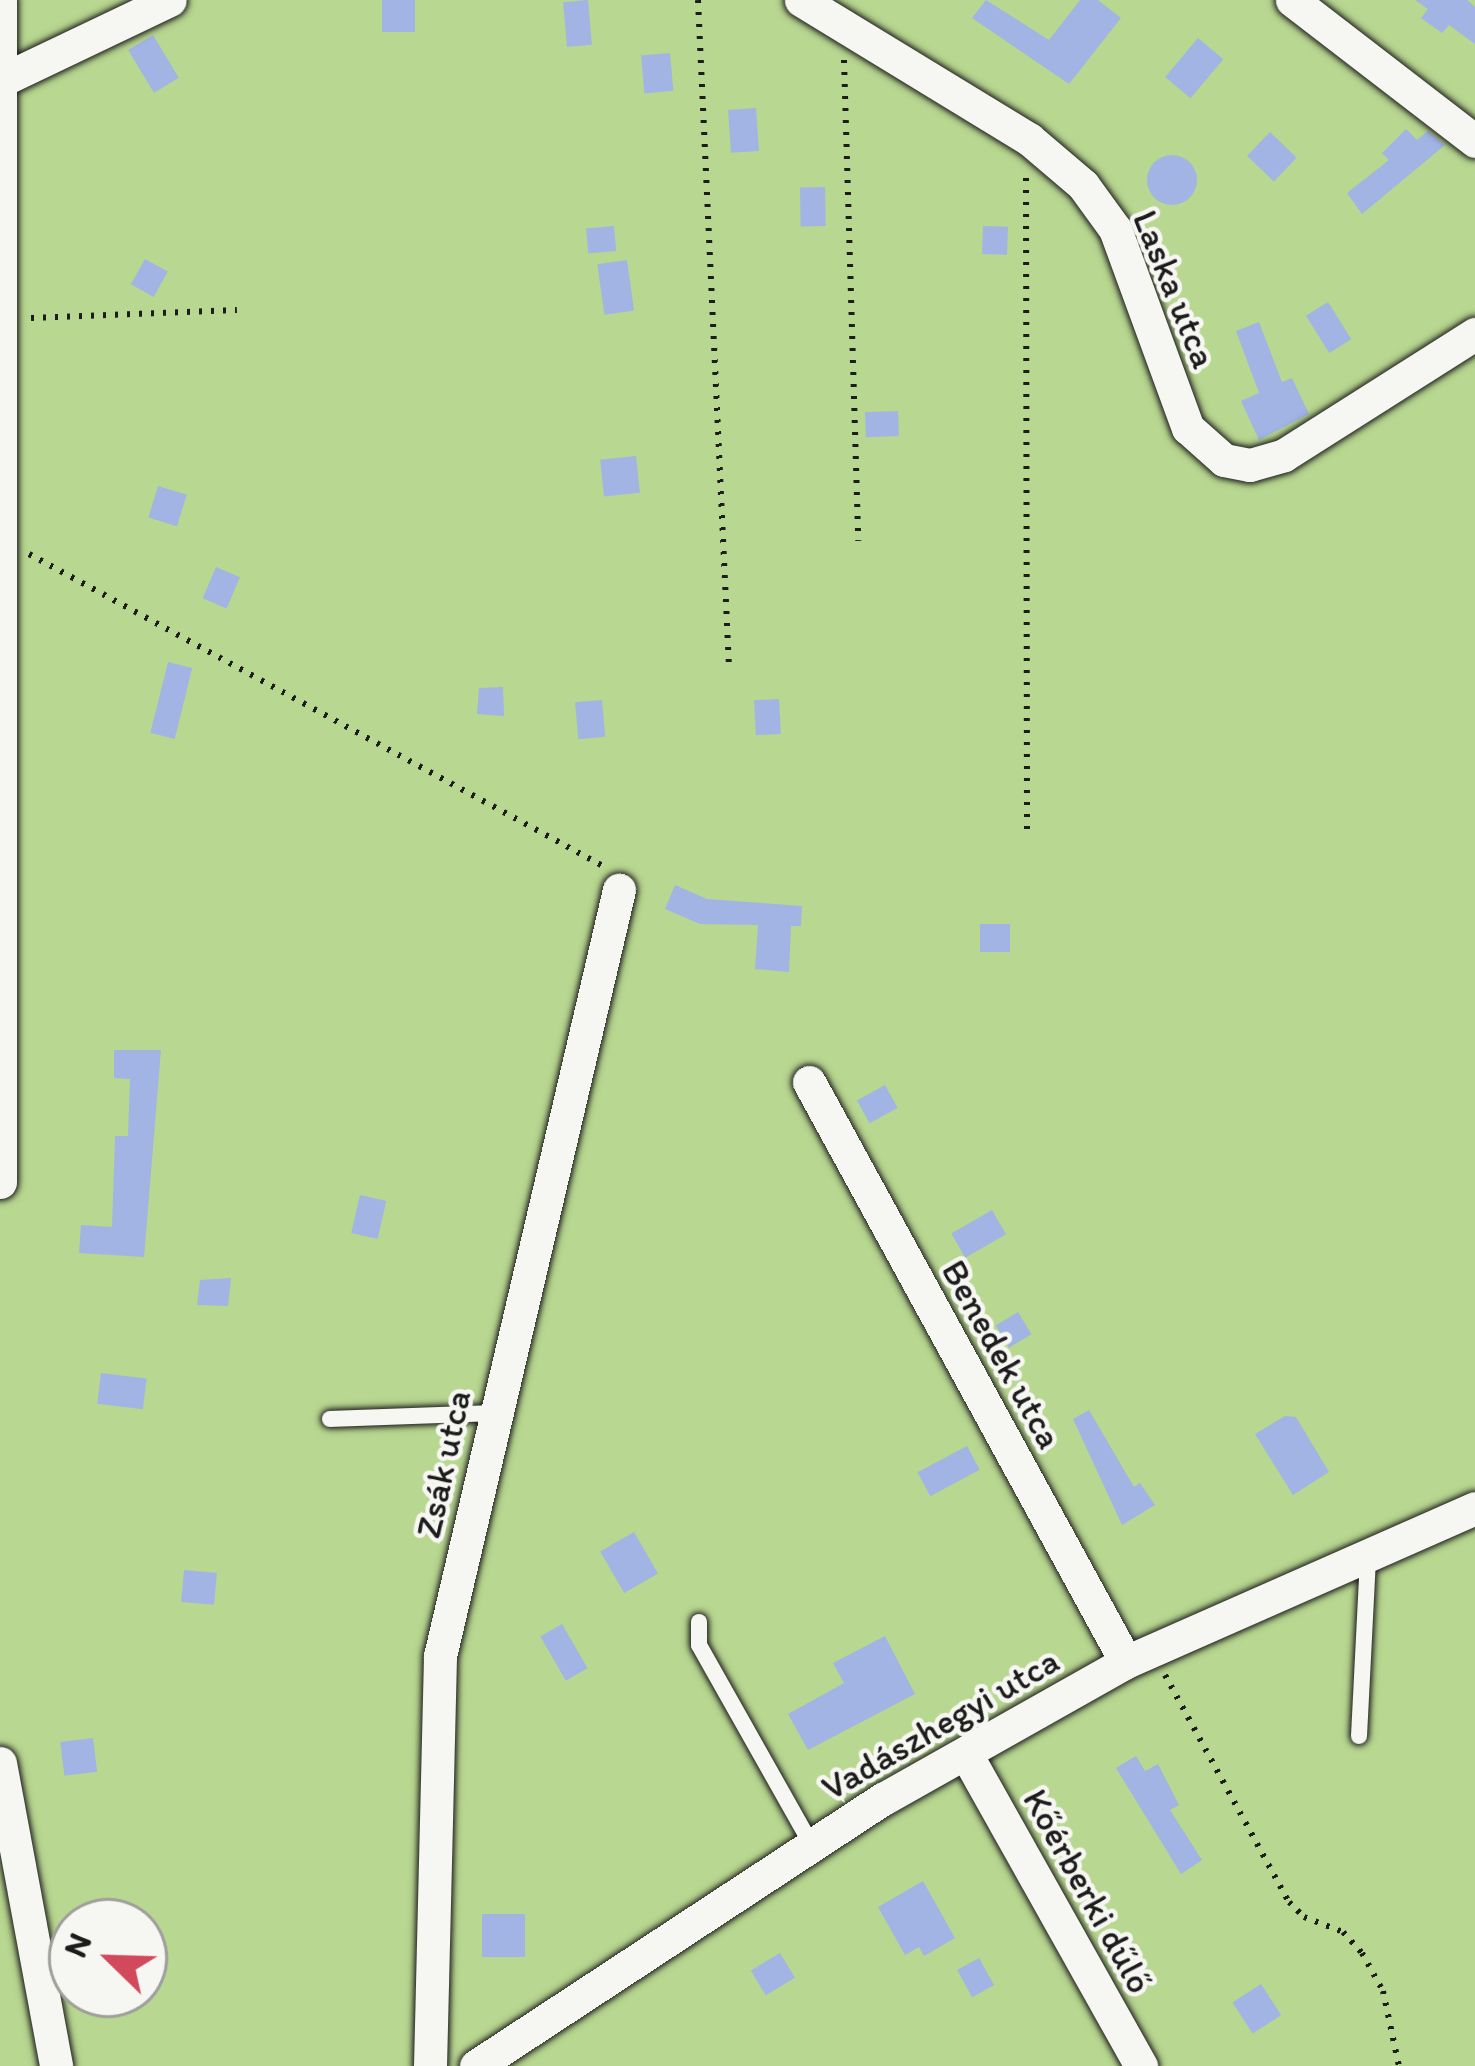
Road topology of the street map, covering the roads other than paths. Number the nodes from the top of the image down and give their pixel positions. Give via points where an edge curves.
1 (0, 0) edge
2 (170, 0) edge
3 (801, 0) edge
4 (1292, 0) edge
5 (2, 81) edge
6 (1475, 141) edge
7 (1475, 334) edge
8 (3, 531) edge
9 (617, 882) road end
10 (809, 1082) dead end
11 (0, 1182) edge
12 (494, 1413) junction
13 (330, 1419) dead end
14 (1475, 1508) edge
15 (1368, 1556) junction
16 (699, 1622) dead end
17 (1139, 1657) junction
18 (1360, 1736) dead end
19 (966, 1754) junction
20 (0, 1763) edge
21 (811, 1844) junction
22 (56, 2066) edge
23 (430, 2066) edge
24 (476, 2066) edge
25 (1141, 2066) edge

1 - 5 street
2 - 5 street
3 - 7 street, Laska utca via 1029,139 1083,184 1115,230 1188,428 1224,460 1250,465 1296,448
4 - 6 street
5 - 8 street
8 - 11 street
9 - 12 street, Zsák utca
10 - 17 street, Benedek utca
12 - 13 lane
12 - 23 street, Zsák utca via 436,1701
14 - 15 street, Vadászhegyi utca
15 - 17 street, Vadászhegyi utca
15 - 18 lane
16 - 21 lane via 699,1645
17 - 19 street, Vadászhegyi utca
19 - 21 street, Vadászhegyi utca
19 - 25 street, Kőérberki dűlő
20 - 22 street
21 - 24 street, Vadászhegyi utca

